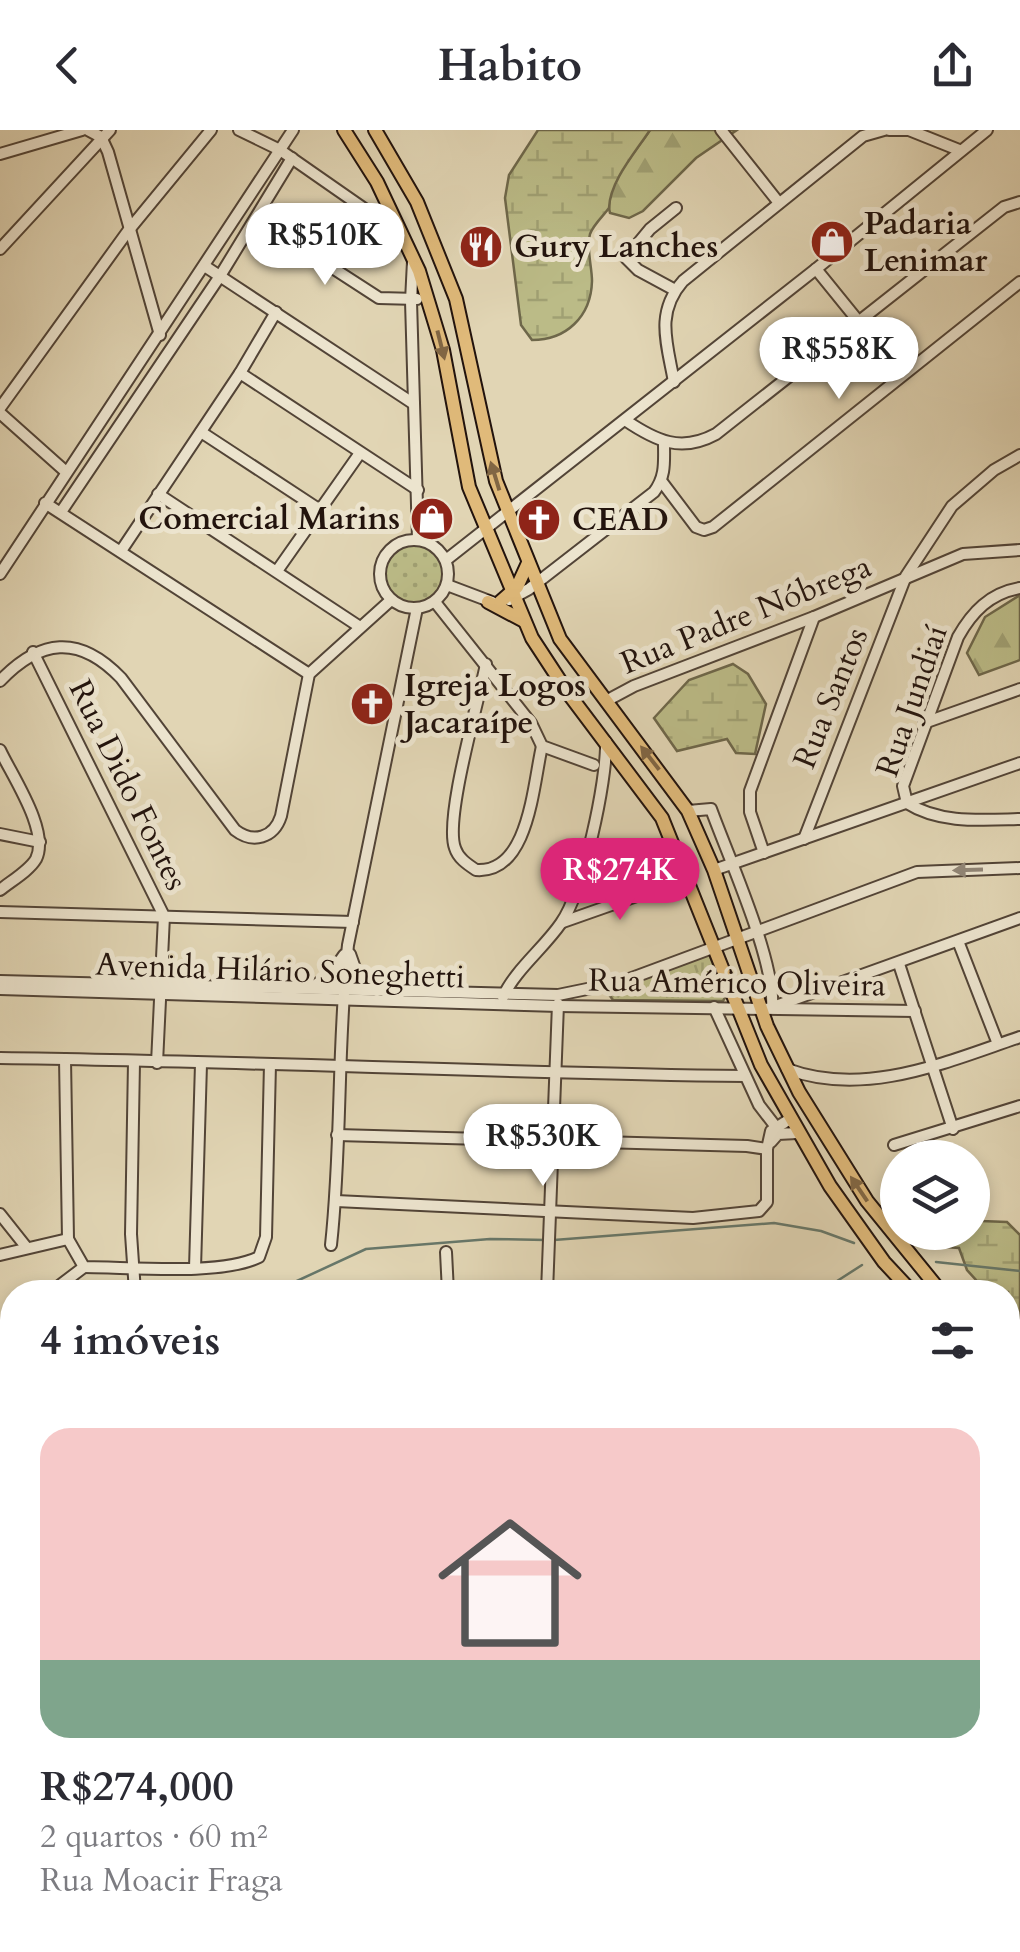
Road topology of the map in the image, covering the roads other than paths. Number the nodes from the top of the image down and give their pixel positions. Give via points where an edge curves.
1 (85, 130) edge
2 (210, 130) edge
3 (240, 130) edge
4 (293, 130) edge
5 (344, 130) edge
6 (375, 130) edge
7 (721, 130) edge
8 (887, 130) edge
9 (987, 130) edge
10 (106, 134) edge
11 (280, 150) junction
12 (959, 150) junction
13 (0, 154) edge
14 (292, 158) junction
15 (1020, 202) edge
16 (779, 203) junction
17 (676, 208) dead end
18 (256, 220) junction
19 (128, 232) junction
20 (403, 235) junction
21 (0, 248) edge
22 (413, 259) junction
23 (206, 266) junction
24 (816, 269) junction
25 (220, 276) junction
26 (1020, 282) edge
27 (675, 290) junction
28 (428, 297) junction
29 (411, 301) junction
30 (276, 312) junction
31 (859, 322) junction
32 (160, 334) junction
33 (240, 373) junction
34 (674, 382) junction
35 (414, 404) junction
36 (0, 411) edge
37 (625, 420) junction
38 (200, 432) junction
39 (664, 443) junction
40 (360, 452) junction
41 (1020, 455) edge
42 (65, 470) junction
43 (662, 482) junction
44 (418, 490) junction
45 (158, 494) junction
46 (45, 503) junction
47 (320, 510) junction
48 (62, 512) junction
49 (508, 513) junction
50 (486, 530) junction
51 (418, 540) junction
52 (1020, 550) edge
53 (121, 551) junction
54 (446, 560) junction
55 (528, 563) junction
56 (278, 570) junction
57 (0, 574) edge
58 (906, 576) junction
59 (536, 583) junction
60 (446, 585) junction
61 (1020, 588) edge
62 (514, 595) junction
63 (391, 600) junction
64 (435, 602) junction
65 (494, 602) junction
66 (417, 608) junction
67 (814, 617) junction
68 (524, 621) junction
69 (360, 627) junction
70 (33, 652) junction
71 (486, 664) junction
72 (310, 674) junction
73 (0, 681) edge
74 (1020, 690) edge
75 (606, 701) junction
76 (924, 723) junction
77 (606, 742) junction
78 (542, 746) junction
79 (0, 750) edge
80 (1020, 762) edge
81 (594, 765) dead end
82 (906, 803) junction
83 (688, 812) junction
84 (1020, 819) edge
85 (0, 834) edge
86 (804, 839) junction
87 (40, 842) junction
88 (764, 853) junction
89 (730, 864) junction
90 (1020, 868) edge
91 (714, 870) junction
92 (688, 878) junction
93 (0, 890) edge
94 (0, 912) edge
95 (164, 916) junction
96 (1020, 918) edge
97 (354, 922) junction
98 (562, 922) junction
99 (756, 932) junction
100 (739, 938) junction
101 (958, 941) junction
102 (348, 947) junction
103 (713, 948) junction
104 (899, 964) junction
105 (621, 982) junction
106 (0, 985) edge
107 (161, 988) junction
108 (310, 988) junction
109 (378, 992) junction
110 (343, 994) junction
111 (430, 997) junction
112 (503, 998) junction
113 (558, 1001) junction
114 (622, 1004) junction
115 (714, 1007) junction
116 (736, 1008) junction
117 (766, 1008) junction
118 (915, 1010) junction
119 (1020, 1036) edge
120 (998, 1044) junction
121 (0, 1058) edge
122 (64, 1059) junction
123 (134, 1062) junction
124 (157, 1063) junction
125 (201, 1064) junction
126 (270, 1064) junction
127 (340, 1064) junction
128 (933, 1067) junction
129 (788, 1069) junction
130 (555, 1074) junction
131 (745, 1076) junction
132 (1020, 1106) edge
133 (790, 1118) junction
134 (953, 1129) junction
135 (775, 1131) junction
136 (798, 1133) junction
137 (337, 1135) junction
138 (912, 1140) edge
139 (552, 1141) junction
140 (767, 1148) junction
141 (336, 1201) junction
142 (551, 1210) junction
143 (0, 1214) edge
144 (68, 1239) junction
145 (332, 1245) dead end
146 (27, 1248) junction
147 (446, 1252) dead end
148 (0, 1255) edge
149 (134, 1266) junction
150 (84, 1268) junction
151 (195, 1268) junction
152 (67, 1280) edge
153 (135, 1280) edge
154 (447, 1280) edge
155 (549, 1280) edge
156 (902, 1280) edge
157 (931, 1280) edge

1 - 10 street
1 - 13 street
2 - 19 street
3 - 11 street
4 - 11 street
5 - 20 main road
49 -> 6 main road via 456,299 417,202
7 - 16 street
8 - 12 street via 909,130
8 - 16 street via 863,136
9 - 12 street
10 - 19 street
10 - 21 street
11 - 14 street
11 - 23 street
12 - 24 street
14 - 18 street
14 - 20 street
15 - 31 street via 1004,206
16 - 27 street
17 - 27 street via 626,258
18 - 25 street
18 - 29 street via 372,295
19 - 32 street
19 - 36 street
20 - 22 main road
22 - 28 main road
22 - 29 street
23 - 25 street
23 - 32 street
24 - 31 street
24 - 34 street
25 - 30 street
25 - 48 street
26 - 43 street via 713,527 696,527
27 - 34 street via 664,326
28 - 29 street
28 -> 50 main road via 469,487
29 - 35 street
30 - 33 street
30 - 35 street
31 - 39 street via 716,434 688,445
32 - 42 street
33 - 38 street
33 - 40 street
34 - 37 street
35 - 44 street
36 - 42 street
37 - 39 street
37 - 49 street
38 - 45 street
38 - 47 street
39 - 43 street
40 - 44 street
40 - 47 street
41 - 58 street, Rua Santos via 952,506
42 - 46 street
43 - 59 street
44 - 51 street
45 - 53 street
45 - 56 street
46 - 48 street
46 - 57 street
47 - 56 street
48 - 53 street
49 - 50 street
49 - 55 main road
50 - 54 street
50 - 62 main road
51 - 54 street
51 - 63 street via 392,548 382,561 381,582
52 - 58 street, Rua Padre Nóbrega via 963,554
53 - 72 street
54 - 60 street
55 - 59 main road
55 - 62 main road
56 - 69 street
58 - 67 street, Rua Padre Nóbrega
58 - 86 street, Rua Santos
59 - 62 street
59 - 75 main road via 560,638
60 - 64 street
60 - 65 street
61 - 76 street, Rua Jundiaí via 988,599 969,618
62 - 65 main road
62 - 68 main road
63 - 66 street
63 - 69 street
64 - 66 street
64 - 71 street
65 - 68 main road
66 - 97 street
67 - 75 street, Rua Padre Nóbrega
67 - 88 street via 750,791
68 - 77 main road via 552,672
69 - 72 street
70 - 72 street via 60,646 106,662 235,830 254,839 278,825
70 - 73 street
70 - 95 street, Rua Dido Fontes
71 - 78 street
71 - 78 street via 453,836 456,852 476,870 504,864 522,838
74 - 76 street
83 -> 75 main road
76 - 82 street, Rua Jundiaí via 903,786
77 - 92 main road via 662,818
77 - 98 street via 578,889
78 - 81 street
79 - 87 street
80 - 82 street
82 - 84 street via 949,818
82 - 86 street
83 - 89 street via 710,809
83 - 91 main road
85 - 87 street
86 - 88 street
87 - 93 street via 32,864
88 - 89 street
89 - 91 street
89 - 99 street
90 -> 99 street via 917,872
91 - 100 main road
92 - 98 street
92 - 103 main road
94 - 95 street
95 - 97 street
95 - 107 street, Rua Dido Fontes
96 - 101 street
97 - 102 street
98 - 112 street
99 - 100 street
99 - 117 street via 773,993
100 - 103 street
100 - 117 main road
101 - 104 street
101 - 120 street
102 - 108 street via 339,966
102 - 109 street via 357,974
102 - 110 street
103 - 105 street
103 - 116 main road
104 - 117 street
104 - 118 street
105 - 113 street
105 - 114 street
106 - 107 street, Avenida Hilário Soneghetti
107 - 108 street, Avenida Hilário Soneghetti
107 - 110 street, Avenida Hilário Soneghetti
107 - 124 street, Rua Dido Fontes
108 - 110 street, Avenida Hilário Soneghetti
109 - 110 street, Avenida Hilário Soneghetti
109 - 111 street, Avenida Hilário Soneghetti
110 - 111 street, Avenida Hilário Soneghetti
110 - 127 street
111 - 112 street, Avenida Hilário Soneghetti
112 - 113 street, Avenida Hilário Soneghetti
113 - 114 street, Rua Américo Oliveira
113 - 130 street
114 - 115 street, Rua Américo Oliveira
115 - 116 street, Rua Américo Oliveira
115 - 131 street
116 - 117 street, Rua Américo Oliveira
116 - 133 main road
117 - 118 street, Rua Américo Oliveira
117 - 129 main road
118 - 128 street
119 - 120 street
120 - 128 street
121 - 122 street
122 - 123 street
122 - 144 street
123 - 124 street
123 - 149 street
124 - 125 street
125 - 126 street
125 - 151 street
126 - 127 street
126 - 151 street via 262,1254
127 - 130 street
127 - 137 street
128 - 129 street via 854,1080
128 - 134 street
157 -> 129 main road via 867,1202
130 - 131 street
130 - 139 street
131 - 135 street
132 - 134 street
133 - 135 street
133 - 136 main road
134 - 138 street
135 - 136 street
135 - 140 street
136 - 156 main road via 866,1239
137 - 139 street
137 - 141 street
139 - 140 street
139 - 142 street
140 - 142 street via 767,1202 759,1211 693,1218
141 - 142 street
141 - 145 street
142 - 155 street
143 - 146 street
144 - 146 street
144 - 150 street
146 - 148 street
147 - 154 street
149 - 150 street
149 - 151 street
149 - 153 street
150 - 152 street

